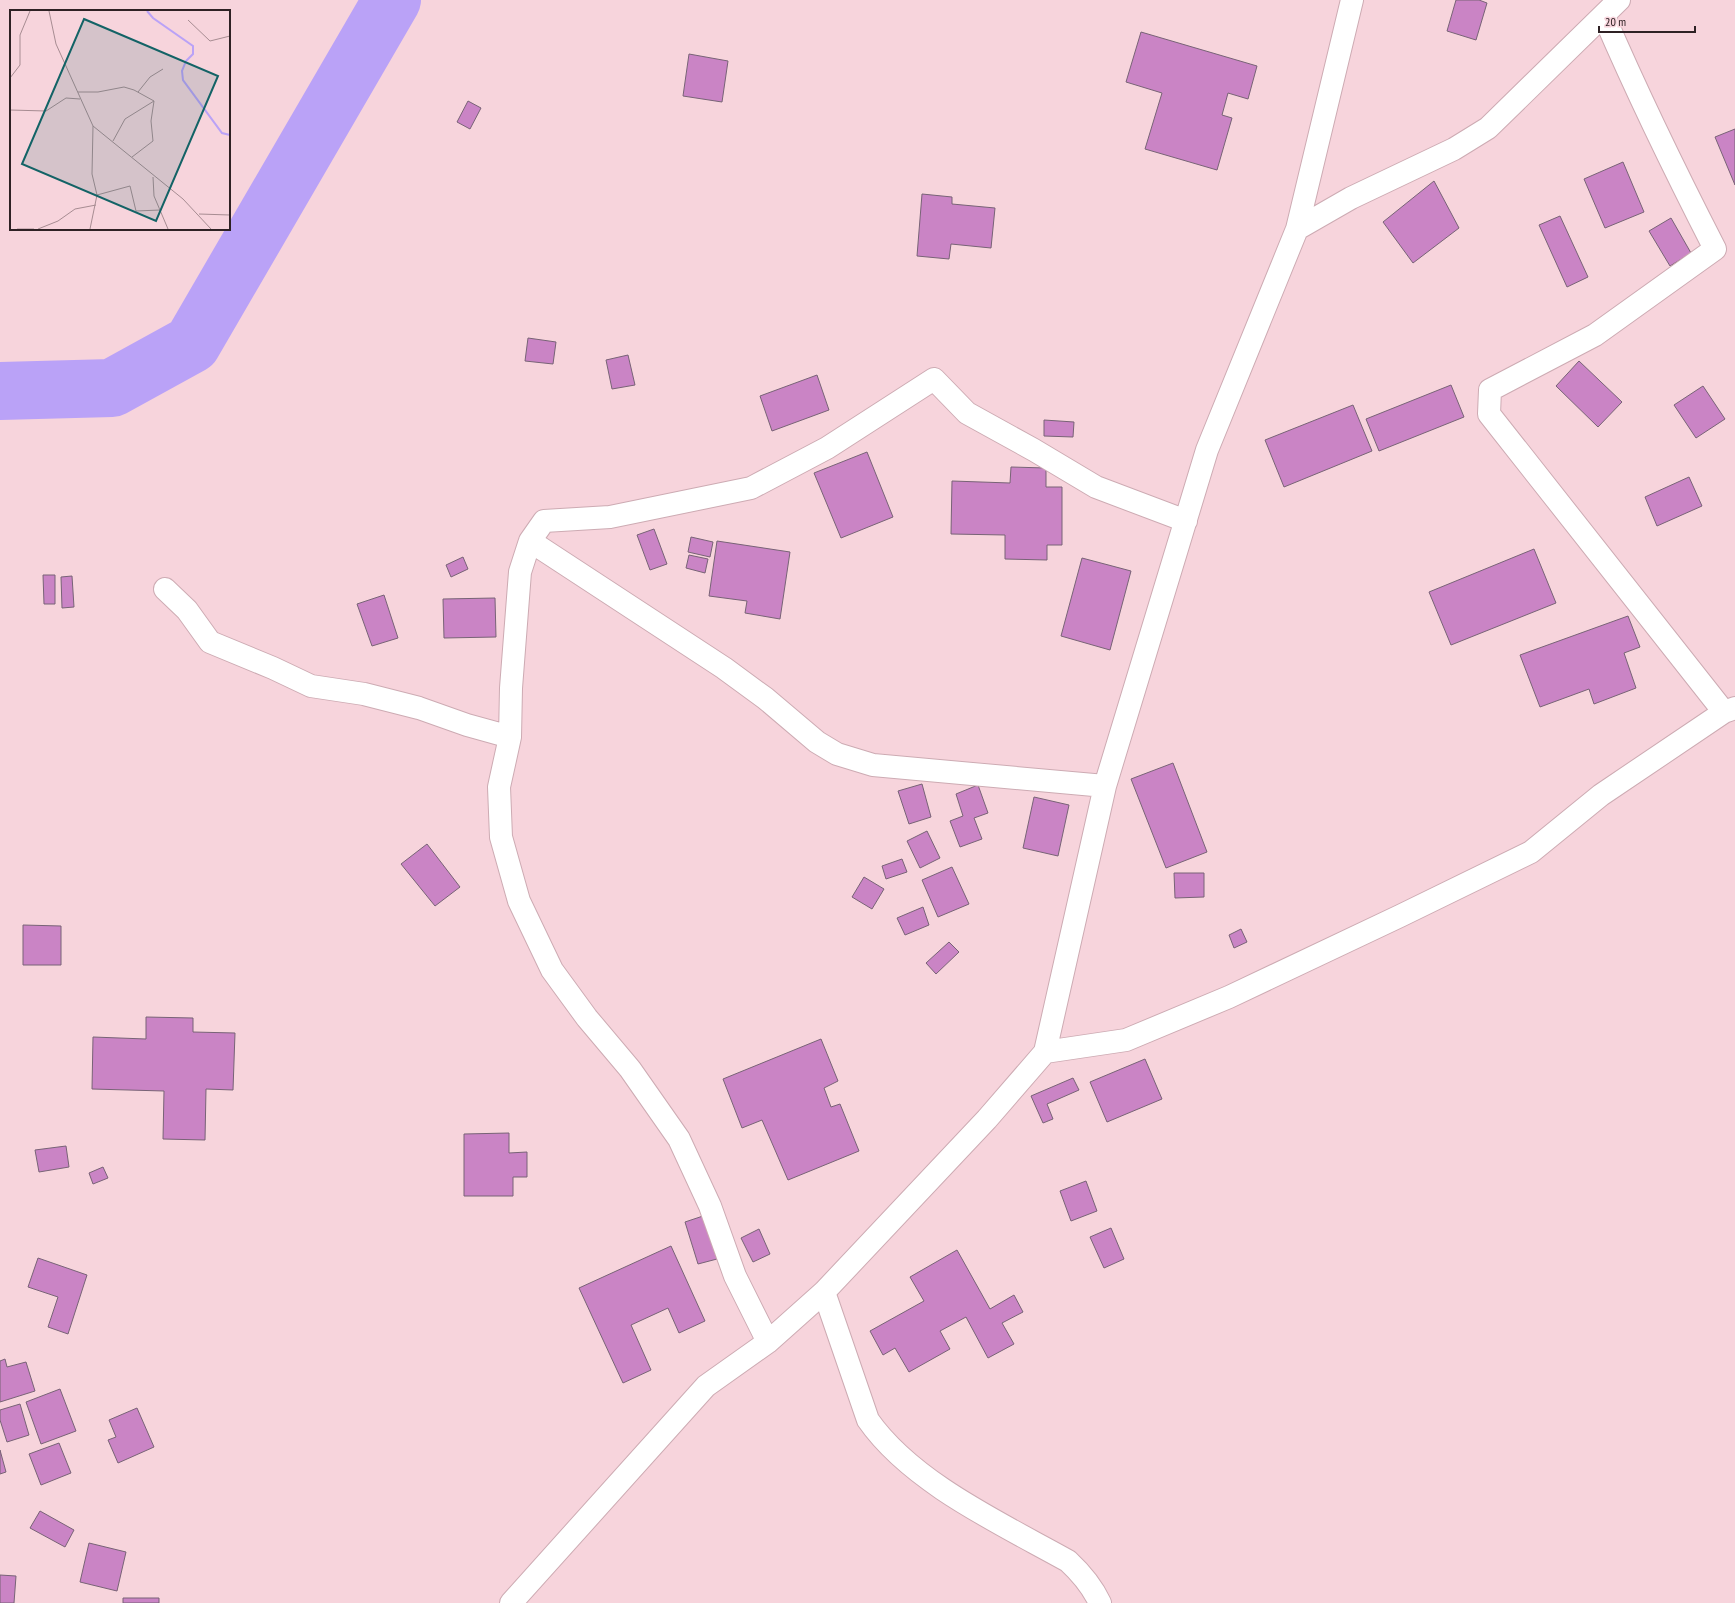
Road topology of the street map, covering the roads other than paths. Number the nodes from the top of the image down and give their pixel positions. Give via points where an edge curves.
1 (1352, 0) edge
2 (1619, 0) edge
3 (1604, 16) junction
4 (1297, 229) junction
5 (1186, 521) junction
6 (530, 541) junction
7 (165, 589) dead end
8 (1730, 710) edge
9 (510, 737) junction
10 (1105, 786) junction
11 (1045, 1052) junction
12 (824, 1292) junction
13 (768, 1342) junction
14 (511, 1603) edge
15 (1100, 1603) edge

1 - 4 street
2 - 3 street
3 - 4 street via 1488,128 1454,149 1351,198
3 - 8 street via 1649,116 1715,249 1595,335 1490,390 1489,414
4 - 5 street via 1207,450
5 - 6 street via 1096,487 967,413 934,379 827,448 751,488 610,517 544,521
5 - 10 street
6 - 9 street via 520,572
6 - 10 street via 724,668 765,698 817,742 837,754 873,765
7 - 9 street via 187,610 210,642 311,686 364,694 412,706
8 - 11 street via 1601,795 1531,852 1230,997 1126,1040
9 - 13 street via 499,788 501,837 519,901 552,970 587,1018 630,1069 679,1139 710,1206 736,1276
10 - 11 street
11 - 12 street via 987,1119
12 - 13 street
12 - 15 street via 868,1420 879,1435 935,1484 1068,1561 1082,1574
13 - 14 street via 706,1386

